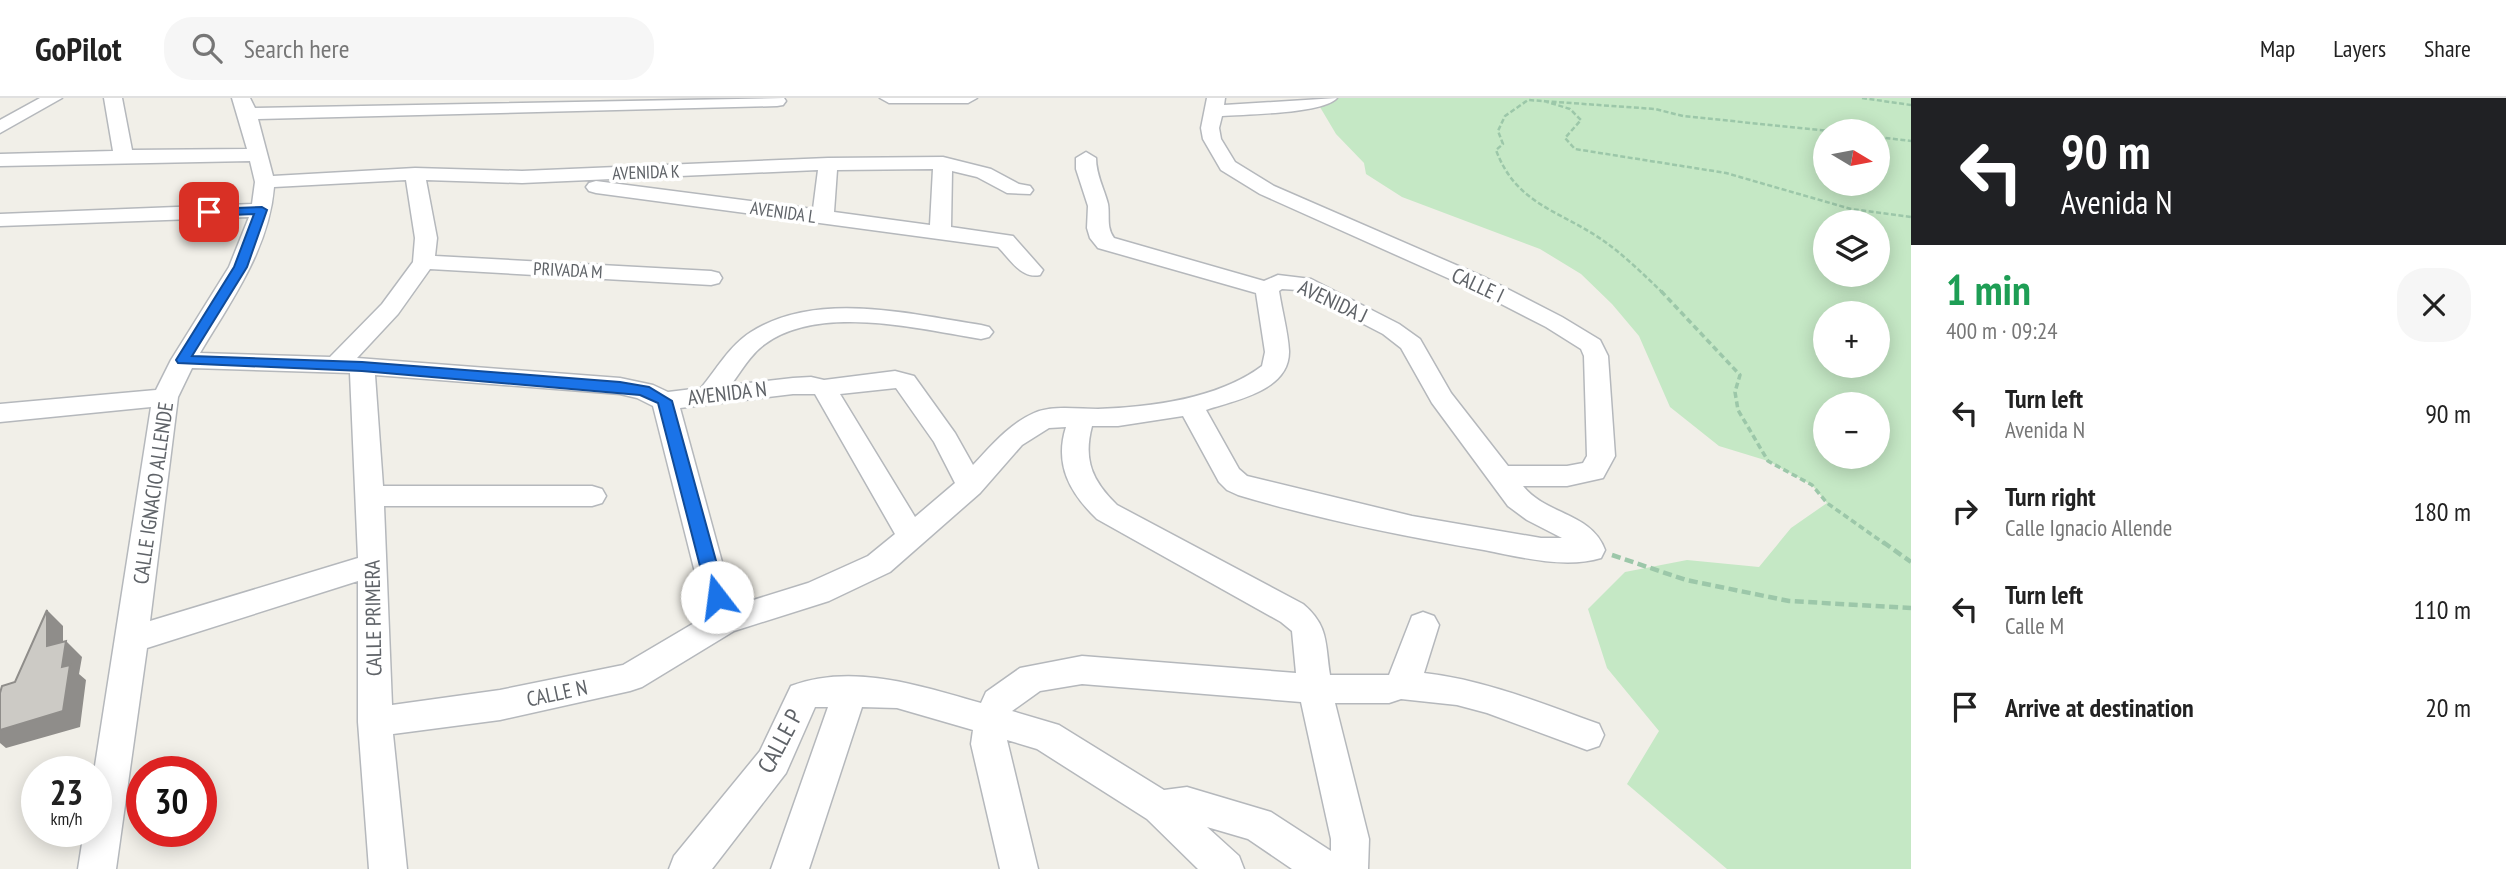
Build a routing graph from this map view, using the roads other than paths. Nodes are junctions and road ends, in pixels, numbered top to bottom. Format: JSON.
{"nodes":[{"id":1,"x":52,"y":98,"type":"edge"},
{"id":2,"x":113,"y":98,"type":"edge"},
{"id":3,"x":396,"y":98,"type":"edge"},
{"id":4,"x":625,"y":98,"type":"edge"},
{"id":5,"x":890,"y":98,"type":"edge"},
{"id":6,"x":968,"y":98,"type":"edge"},
{"id":7,"x":1328,"y":98,"type":"edge"},
{"id":8,"x":777,"y":101,"type":"dead end"},
{"id":9,"x":549,"y":102,"type":"edge"},
{"id":10,"x":601,"y":104,"type":"junction"},
{"id":11,"x":1214,"y":105,"type":"edge"},
{"id":12,"x":245,"y":106,"type":"edge"},
{"id":13,"x":345,"y":111,"type":"junction"},
{"id":14,"x":0,"y":127,"type":"edge"},
{"id":15,"x":258,"y":155,"type":"junction"},
{"id":16,"x":123,"y":156,"type":"junction"},
{"id":17,"x":1086,"y":158,"type":"dead end"},
{"id":18,"x":0,"y":160,"type":"edge"},
{"id":19,"x":943,"y":163,"type":"junction"},
{"id":20,"x":828,"y":164,"type":"junction"},
{"id":21,"x":415,"y":174,"type":"junction"},
{"id":22,"x":522,"y":177,"type":"junction"},
{"id":23,"x":1023,"y":190,"type":"dead end"},
{"id":24,"x":263,"y":196,"type":"junction"},
{"id":25,"x":823,"y":217,"type":"junction"},
{"id":26,"x":0,"y":220,"type":"edge"},
{"id":27,"x":940,"y":231,"type":"junction"},
{"id":28,"x":424,"y":262,"type":"junction"},
{"id":29,"x":1032,"y":270,"type":"dead end"},
{"id":30,"x":710,"y":278,"type":"dead end"},
{"id":31,"x":1267,"y":289,"type":"junction"},
{"id":32,"x":981,"y":332,"type":"dead end"},
{"id":33,"x":183,"y":360,"type":"junction"},
{"id":34,"x":349,"y":366,"type":"junction"},
{"id":35,"x":824,"y":388,"type":"junction"},
{"id":36,"x":709,"y":396,"type":"junction"},
{"id":37,"x":165,"y":397,"type":"junction"},
{"id":38,"x":665,"y":401,"type":"junction"},
{"id":39,"x":1191,"y":406,"type":"junction"},
{"id":40,"x":0,"y":413,"type":"edge"},
{"id":41,"x":1081,"y":420,"type":"junction"},
{"id":42,"x":1501,"y":476,"type":"junction"},
{"id":43,"x":970,"y":486,"type":"junction"},
{"id":44,"x":369,"y":496,"type":"junction"},
{"id":45,"x":592,"y":496,"type":"dead end"},
{"id":46,"x":912,"y":538,"type":"junction"},
{"id":47,"x":373,"y":565,"type":"junction"},
{"id":48,"x":723,"y":622,"type":"junction"},
{"id":49,"x":1423,"y":625,"type":"dead end"},
{"id":50,"x":132,"y":640,"type":"junction"},
{"id":51,"x":1401,"y":685,"type":"junction"},
{"id":52,"x":1315,"y":689,"type":"junction"},
{"id":53,"x":850,"y":693,"type":"junction"},
{"id":54,"x":990,"y":720,"type":"junction"},
{"id":55,"x":375,"y":722,"type":"junction"},
{"id":56,"x":1587,"y":735,"type":"dead end"},
{"id":57,"x":1160,"y":807,"type":"junction"},
{"id":58,"x":97,"y":869,"type":"edge"},
{"id":59,"x":388,"y":869,"type":"edge"},
{"id":60,"x":688,"y":869,"type":"edge"},
{"id":61,"x":790,"y":869,"type":"edge"},
{"id":62,"x":1018,"y":869,"type":"edge"},
{"id":63,"x":1225,"y":869,"type":"edge"},
{"id":64,"x":1324,"y":869,"type":"edge"},
{"id":65,"x":1349,"y":869,"type":"edge"}],
"edges":[{"from":1,"to":14,"type":"street"},
{"from":2,"to":16,"type":"street"},
{"from":3,"to":13,"type":"street"},
{"from":4,"to":10,"type":"street"},
{"from":5,"to":6,"type":"street"},
{"from":7,"to":11,"type":"street"},
{"from":8,"to":10,"type":"street"},
{"from":9,"to":10,"type":"street"},
{"from":9,"to":13,"type":"street"},
{"from":11,"to":42,"type":"street","name":"CALLE I"},
{"from":12,"to":13,"type":"street"},
{"from":12,"to":15,"type":"street"},
{"from":15,"to":16,"type":"street"},
{"from":15,"to":24,"type":"street"},
{"from":16,"to":18,"type":"street"},
{"from":17,"to":31,"type":"street"},
{"from":19,"to":20,"type":"street","name":"AVENIDA K"},
{"from":19,"to":23,"type":"street","name":"AVENIDA K"},
{"from":19,"to":27,"type":"street"},
{"from":20,"to":22,"type":"street","name":"AVENIDA K"},
{"from":20,"to":25,"type":"street"},
{"from":21,"to":22,"type":"street","name":"AVENIDA K"},
{"from":21,"to":24,"type":"street","name":"AVENIDA K"},
{"from":21,"to":28,"type":"street"},
{"from":22,"to":25,"type":"street","name":"AVENIDA L"},
{"from":24,"to":26,"type":"street","name":"AVENIDA K"},
{"from":24,"to":33,"type":"street","name":"CALLE IGNACIO ALLENDE"},
{"from":25,"to":27,"type":"street","name":"AVENIDA L"},
{"from":27,"to":29,"type":"street","name":"AVENIDA L"},
{"from":28,"to":30,"type":"street","name":"PRIVADA M"},
{"from":28,"to":34,"type":"street"},
{"from":31,"to":39,"type":"street","name":"AVENIDA J"},
{"from":31,"to":42,"type":"street","name":"AVENIDA J"},
{"from":32,"to":36,"type":"street"},
{"from":33,"to":34,"type":"street","name":"AVENIDA N"},
{"from":33,"to":37,"type":"street","name":"CALLE IGNACIO ALLENDE"},
{"from":34,"to":38,"type":"street","name":"AVENIDA N"},
{"from":34,"to":44,"type":"street","name":"CALLE PRIMERA"},
{"from":35,"to":36,"type":"street","name":"AVENIDA N"},
{"from":35,"to":43,"type":"street","name":"AVENIDA N"},
{"from":35,"to":46,"type":"street"},
{"from":36,"to":38,"type":"street","name":"AVENIDA N"},
{"from":37,"to":40,"type":"street"},
{"from":37,"to":50,"type":"street","name":"CALLE IGNACIO ALLENDE"},
{"from":38,"to":48,"type":"street"},
{"from":39,"to":41,"type":"street","name":"AVENIDA J"},
{"from":39,"to":42,"type":"street","name":"AVENIDA J"},
{"from":41,"to":43,"type":"street","name":"AVENIDA J"},
{"from":41,"to":52,"type":"street"},
{"from":43,"to":46,"type":"street","name":"CALLE N"},
{"from":44,"to":45,"type":"street"},
{"from":44,"to":47,"type":"street","name":"CALLE PRIMERA"},
{"from":46,"to":48,"type":"street","name":"CALLE N"},
{"from":47,"to":50,"type":"street"},
{"from":47,"to":55,"type":"street","name":"CALLE PRIMERA"},
{"from":48,"to":55,"type":"street","name":"CALLE N"},
{"from":49,"to":51,"type":"street"},
{"from":50,"to":58,"type":"street","name":"CALLE IGNACIO ALLENDE"},
{"from":51,"to":52,"type":"street"},
{"from":51,"to":56,"type":"street"},
{"from":52,"to":54,"type":"street"},
{"from":52,"to":65,"type":"street"},
{"from":53,"to":54,"type":"street","name":"CALLE P"},
{"from":53,"to":60,"type":"street","name":"CALLE P"},
{"from":53,"to":61,"type":"street"},
{"from":54,"to":57,"type":"street","name":"CALLE P"},
{"from":54,"to":62,"type":"street"},
{"from":55,"to":59,"type":"street","name":"CALLE PRIMERA"},
{"from":57,"to":63,"type":"street","name":"CALLE P"},
{"from":57,"to":64,"type":"street"}]}
